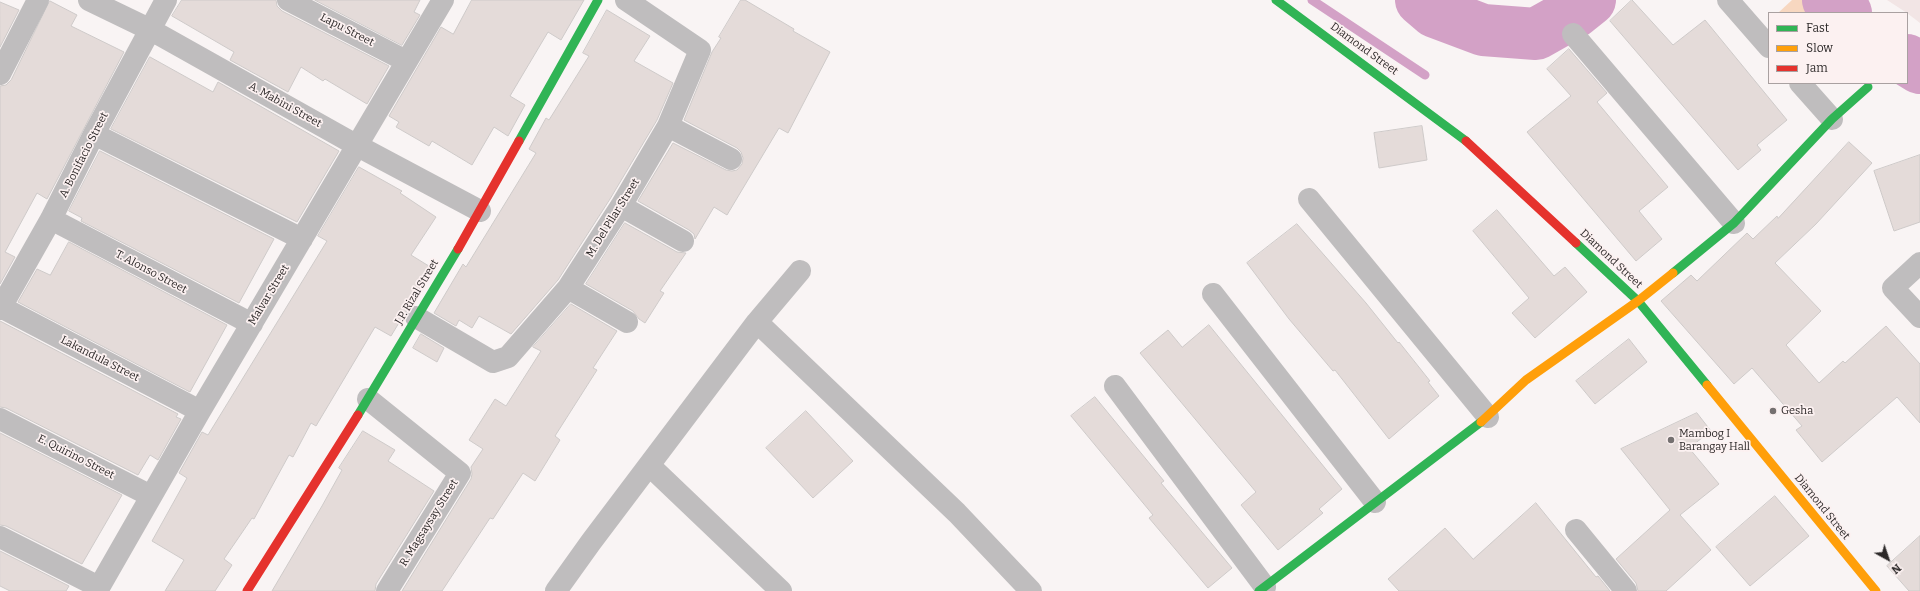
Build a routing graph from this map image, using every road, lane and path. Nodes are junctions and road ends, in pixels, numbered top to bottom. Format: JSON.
{"nodes":[{"id":1,"x":38,"y":0,"type":"edge"},
{"id":2,"x":89,"y":0,"type":"edge"},
{"id":3,"x":166,"y":0,"type":"edge"},
{"id":4,"x":288,"y":0,"type":"edge"},
{"id":5,"x":443,"y":0,"type":"edge"},
{"id":6,"x":598,"y":0,"type":"edge"},
{"id":7,"x":626,"y":0,"type":"edge"},
{"id":8,"x":1276,"y":0,"type":"edge"},
{"id":9,"x":1728,"y":0,"type":"edge"},
{"id":10,"x":151,"y":30,"type":"junction"},
{"id":11,"x":1573,"y":34,"type":"dead end"},
{"id":12,"x":1768,"y":46,"type":"edge"},
{"id":13,"x":406,"y":61,"type":"junction"},
{"id":14,"x":0,"y":74,"type":"edge"},
{"id":15,"x":1801,"y":84,"type":"edge"},
{"id":16,"x":1868,"y":87,"type":"dead end"},
{"id":17,"x":1832,"y":119,"type":"junction"},
{"id":18,"x":668,"y":126,"type":"junction"},
{"id":19,"x":94,"y":134,"type":"junction"},
{"id":20,"x":356,"y":145,"type":"junction"},
{"id":21,"x":731,"y":159,"type":"dead end"},
{"id":22,"x":1309,"y":199,"type":"dead end"},
{"id":23,"x":621,"y":206,"type":"junction"},
{"id":24,"x":480,"y":211,"type":"junction"},
{"id":25,"x":51,"y":219,"type":"junction"},
{"id":26,"x":1734,"y":223,"type":"junction"},
{"id":27,"x":302,"y":239,"type":"junction"},
{"id":28,"x":683,"y":242,"type":"dead end"},
{"id":29,"x":1920,"y":263,"type":"edge"},
{"id":30,"x":800,"y":271,"type":"dead end"},
{"id":31,"x":568,"y":288,"type":"junction"},
{"id":32,"x":1213,"y":294,"type":"dead end"},
{"id":33,"x":1638,"y":301,"type":"junction"},
{"id":34,"x":0,"y":308,"type":"edge"},
{"id":35,"x":416,"y":317,"type":"junction"},
{"id":36,"x":1920,"y":317,"type":"edge"},
{"id":37,"x":627,"y":322,"type":"dead end"},
{"id":38,"x":757,"y":322,"type":"junction"},
{"id":39,"x":252,"y":324,"type":"junction"},
{"id":40,"x":1115,"y":386,"type":"dead end"},
{"id":41,"x":368,"y":399,"type":"junction"},
{"id":42,"x":200,"y":411,"type":"junction"},
{"id":43,"x":1488,"y":417,"type":"junction"},
{"id":44,"x":0,"y":419,"type":"edge"},
{"id":45,"x":650,"y":466,"type":"junction"},
{"id":46,"x":151,"y":496,"type":"junction"},
{"id":47,"x":1375,"y":502,"type":"junction"},
{"id":48,"x":1576,"y":530,"type":"dead end"},
{"id":49,"x":0,"y":537,"type":"edge"},
{"id":50,"x":98,"y":589,"type":"edge"},
{"id":51,"x":1262,"y":589,"type":"edge"},
{"id":52,"x":1870,"y":589,"type":"edge"},
{"id":53,"x":247,"y":591,"type":"edge"},
{"id":54,"x":387,"y":591,"type":"edge"},
{"id":55,"x":556,"y":591,"type":"edge"},
{"id":56,"x":781,"y":591,"type":"edge"},
{"id":57,"x":1031,"y":591,"type":"edge"},
{"id":58,"x":1626,"y":591,"type":"edge"}],
"edges":[{"from":1,"to":14,"type":"street"},
{"from":2,"to":10,"type":"street","name":"A. Mabini Street"},
{"from":3,"to":10,"type":"street","name":"A. Bonifacio Street"},
{"from":4,"to":13,"type":"street","name":"Lapu Street"},
{"from":5,"to":13,"type":"street","name":"Malvar Street"},
{"from":6,"to":24,"type":"street","name":"J.P. Rizal Street"},
{"from":7,"to":18,"type":"street","name":"M. Del Pilar Street"},
{"from":8,"to":33,"type":"street","name":"Diamond Street"},
{"from":9,"to":12,"type":"street"},
{"from":10,"to":19,"type":"street","name":"A. Bonifacio Street"},
{"from":10,"to":20,"type":"street","name":"A. Mabini Street"},
{"from":11,"to":26,"type":"street"},
{"from":13,"to":20,"type":"street","name":"Malvar Street"},
{"from":15,"to":17,"type":"street"},
{"from":16,"to":17,"type":"street"},
{"from":17,"to":26,"type":"street"},
{"from":18,"to":21,"type":"street"},
{"from":18,"to":23,"type":"street","name":"M. Del Pilar Street"},
{"from":19,"to":25,"type":"street","name":"A. Bonifacio Street"},
{"from":19,"to":27,"type":"street"},
{"from":20,"to":24,"type":"street","name":"A. Mabini Street"},
{"from":20,"to":27,"type":"street","name":"Malvar Street"},
{"from":22,"to":43,"type":"street"},
{"from":23,"to":28,"type":"street"},
{"from":23,"to":31,"type":"street","name":"M. Del Pilar Street"},
{"from":24,"to":35,"type":"street","name":"J.P. Rizal Street"},
{"from":25,"to":34,"type":"street","name":"A. Bonifacio Street"},
{"from":25,"to":39,"type":"street","name":"T. Alonso Street"},
{"from":26,"to":33,"type":"street"},
{"from":27,"to":39,"type":"street","name":"Malvar Street"},
{"from":29,"to":36,"type":"street"},
{"from":30,"to":38,"type":"street"},
{"from":31,"to":35,"type":"street","name":"M. Del Pilar Street"},
{"from":31,"to":37,"type":"street"},
{"from":32,"to":47,"type":"street"},
{"from":33,"to":43,"type":"street"},
{"from":33,"to":52,"type":"street","name":"Diamond Street"},
{"from":34,"to":42,"type":"street","name":"Lakandula Street"},
{"from":35,"to":41,"type":"street","name":"J.P. Rizal Street"},
{"from":38,"to":45,"type":"street"},
{"from":38,"to":57,"type":"street"},
{"from":39,"to":42,"type":"street","name":"Malvar Street"},
{"from":40,"to":51,"type":"street"},
{"from":41,"to":53,"type":"street","name":"J.P. Rizal Street"},
{"from":41,"to":54,"type":"street","name":"R. Magsaysay Street"},
{"from":42,"to":46,"type":"street","name":"Malvar Street"},
{"from":43,"to":47,"type":"street"},
{"from":44,"to":46,"type":"street","name":"E. Quirino Street"},
{"from":45,"to":55,"type":"street"},
{"from":45,"to":56,"type":"street"},
{"from":46,"to":50,"type":"street","name":"Malvar Street"},
{"from":47,"to":51,"type":"street"},
{"from":48,"to":58,"type":"street"},
{"from":49,"to":50,"type":"street"}]}
